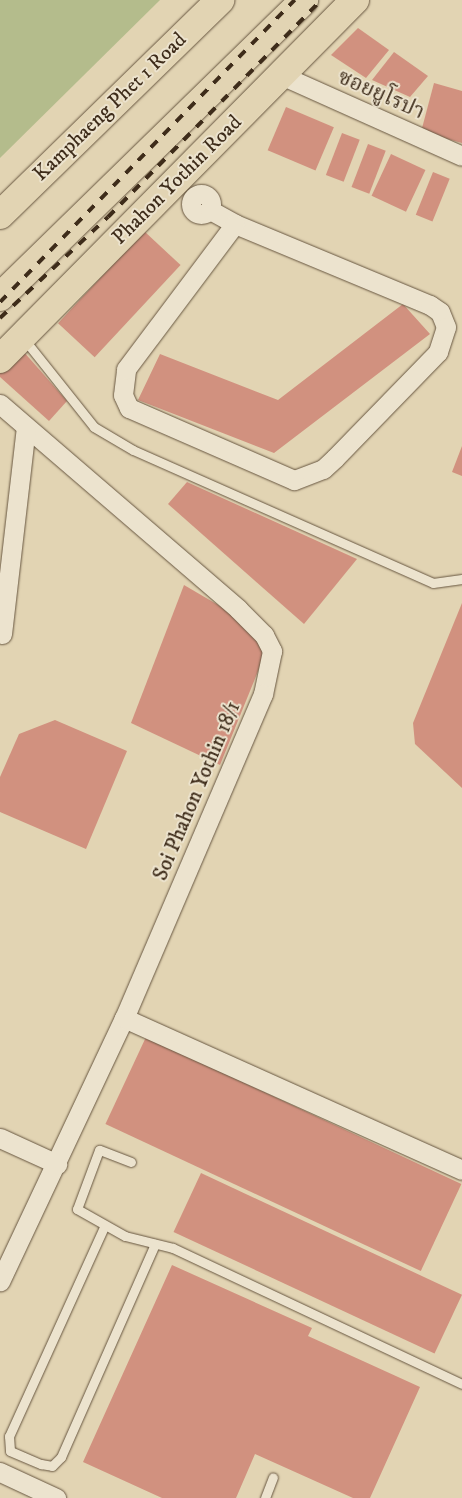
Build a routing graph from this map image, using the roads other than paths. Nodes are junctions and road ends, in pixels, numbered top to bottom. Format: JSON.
{"nodes":[{"id":1,"x":220,"y":0,"type":"edge"},
{"id":2,"x":304,"y":0,"type":"edge"},
{"id":3,"x":355,"y":0,"type":"edge"},
{"id":4,"x":281,"y":75,"type":"junction"},
{"id":5,"x":462,"y":156,"type":"edge"},
{"id":6,"x":185,"y":190,"type":"junction"},
{"id":7,"x":0,"y":215,"type":"edge"},
{"id":8,"x":236,"y":224,"type":"junction"},
{"id":9,"x":0,"y":297,"type":"edge"},
{"id":10,"x":22,"y":337,"type":"junction"},
{"id":11,"x":0,"y":359,"type":"edge"},
{"id":12,"x":0,"y":404,"type":"edge"},
{"id":13,"x":26,"y":427,"type":"junction"},
{"id":14,"x":462,"y":579,"type":"edge"},
{"id":15,"x":2,"y":634,"type":"dead end"},
{"id":16,"x":124,"y":1018,"type":"junction"},
{"id":17,"x":0,"y":1138,"type":"edge"},
{"id":18,"x":131,"y":1162,"type":"dead end"},
{"id":19,"x":56,"y":1164,"type":"junction"},
{"id":20,"x":462,"y":1170,"type":"edge"},
{"id":21,"x":104,"y":1227,"type":"junction"},
{"id":22,"x":155,"y":1244,"type":"junction"},
{"id":23,"x":0,"y":1281,"type":"edge"},
{"id":24,"x":462,"y":1384,"type":"edge"},
{"id":25,"x":0,"y":1472,"type":"edge"},
{"id":26,"x":273,"y":1477,"type":"dead end"},
{"id":27,"x":56,"y":1498,"type":"edge"},
{"id":28,"x":265,"y":1498,"type":"edge"}],
"edges":[{"from":1,"to":7,"type":"main road","name":"Kamphaeng Phet 1 Road"},
{"from":2,"to":9,"type":"main road","name":"Phahon Yothin Road"},
{"from":3,"to":4,"type":"main road","name":"Phahon Yothin Road"},
{"from":4,"to":5,"type":"street","name":"ซอยยูโรปา"},
{"from":4,"to":6,"type":"main road","name":"Phahon Yothin Road"},
{"from":6,"to":8,"type":"street"},
{"from":6,"to":10,"type":"main road","name":"Phahon Yothin Road"},
{"from":8,"to":8,"type":"street"},
{"from":10,"to":11,"type":"main road","name":"Phahon Yothin Road"},
{"from":10,"to":14,"type":"lane"},
{"from":12,"to":13,"type":"street","name":"Soi Phahon Yothin 18/1"},
{"from":13,"to":15,"type":"street"},
{"from":13,"to":16,"type":"street","name":"Soi Phahon Yothin 18/1"},
{"from":16,"to":19,"type":"street","name":"Soi Phahon Yothin 18/1"},
{"from":16,"to":20,"type":"street"},
{"from":17,"to":19,"type":"street"},
{"from":18,"to":21,"type":"lane"},
{"from":19,"to":23,"type":"street","name":"Soi Phahon Yothin 18/1"},
{"from":21,"to":22,"type":"lane"},
{"from":21,"to":22,"type":"lane"},
{"from":22,"to":24,"type":"lane"},
{"from":25,"to":27,"type":"street"},
{"from":26,"to":28,"type":"lane"}]}
